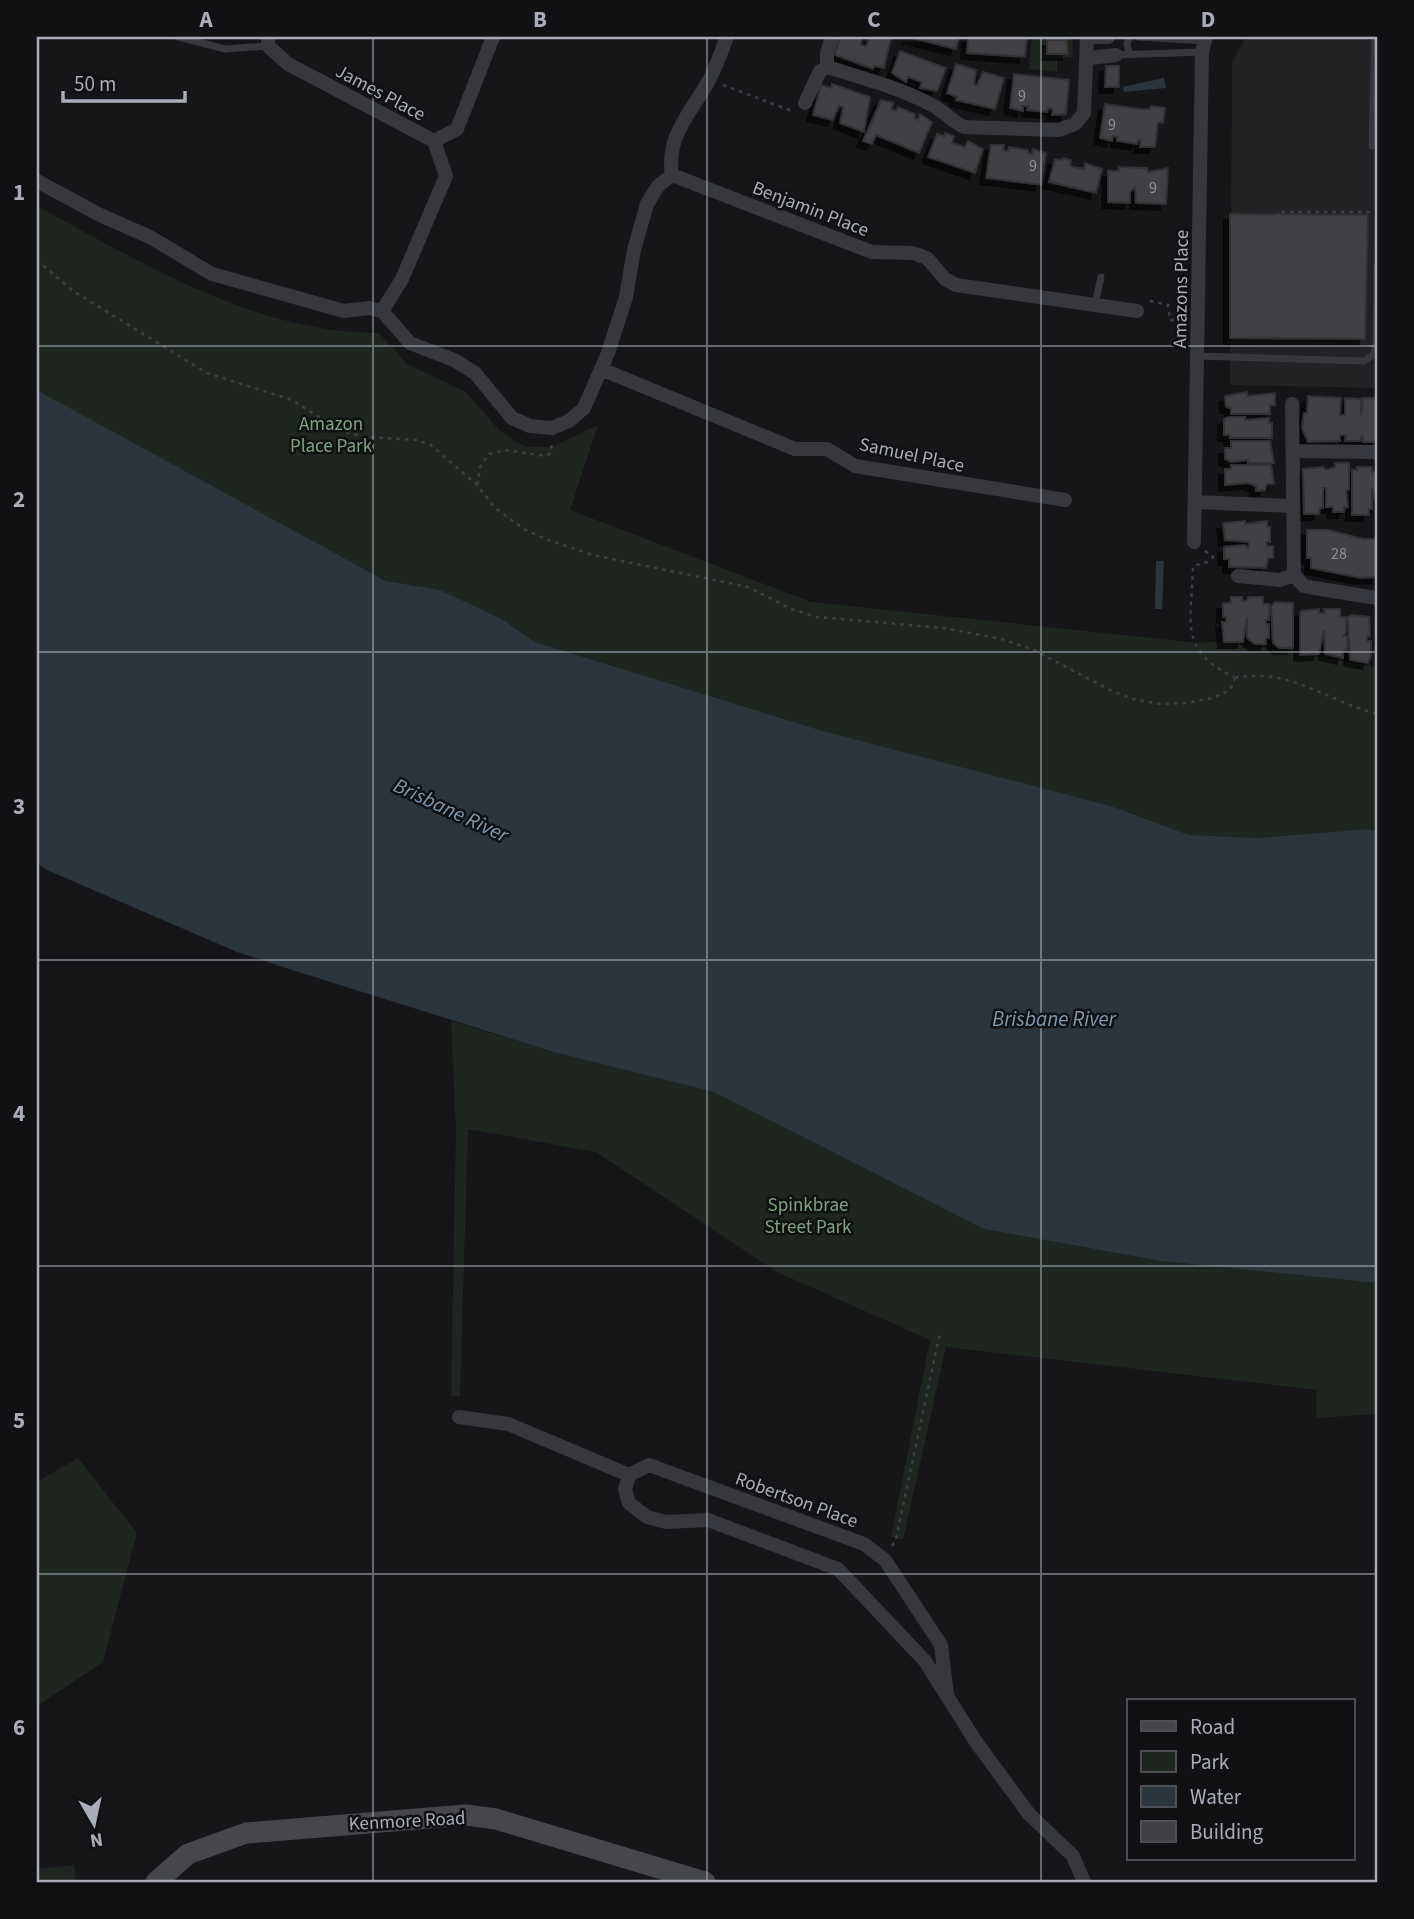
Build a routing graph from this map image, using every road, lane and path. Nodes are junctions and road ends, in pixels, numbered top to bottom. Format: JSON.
{"nodes":[{"id":1,"x":178,"y":37,"type":"edge"},
{"id":2,"x":493,"y":37,"type":"edge"},
{"id":3,"x":727,"y":37,"type":"edge"},
{"id":4,"x":832,"y":37,"type":"edge"},
{"id":5,"x":1087,"y":37,"type":"edge"},
{"id":6,"x":1108,"y":37,"type":"edge"},
{"id":7,"x":1130,"y":37,"type":"edge"},
{"id":8,"x":1138,"y":37,"type":"edge"},
{"id":9,"x":1375,"y":37,"type":"edge"},
{"id":10,"x":268,"y":42,"type":"edge"},
{"id":11,"x":1204,"y":43,"type":"edge"},
{"id":12,"x":1123,"y":55,"type":"junction"},
{"id":13,"x":1089,"y":58,"type":"junction"},
{"id":14,"x":827,"y":67,"type":"junction"},
{"id":15,"x":710,"y":80,"type":"junction"},
{"id":16,"x":805,"y":103,"type":"joint"},
{"id":17,"x":434,"y":141,"type":"junction"},
{"id":18,"x":1371,"y":146,"type":"dead end"},
{"id":19,"x":672,"y":175,"type":"junction"},
{"id":20,"x":37,"y":181,"type":"edge"},
{"id":21,"x":1377,"y":212,"type":"edge"},
{"id":22,"x":1279,"y":234,"type":"dead end"},
{"id":23,"x":37,"y":260,"type":"edge"},
{"id":24,"x":1377,"y":265,"type":"edge"},
{"id":25,"x":1101,"y":277,"type":"dead end"},
{"id":26,"x":1096,"y":304,"type":"junction"},
{"id":27,"x":1142,"y":306,"type":"joint"},
{"id":28,"x":382,"y":311,"type":"junction"},
{"id":29,"x":1178,"y":320,"type":"dead end"},
{"id":30,"x":1198,"y":356,"type":"junction"},
{"id":31,"x":601,"y":369,"type":"junction"},
{"id":32,"x":1292,"y":404,"type":"dead end"},
{"id":33,"x":552,"y":428,"type":"junction"},
{"id":34,"x":1293,"y":451,"type":"junction"},
{"id":35,"x":1377,"y":453,"type":"edge"},
{"id":36,"x":477,"y":485,"type":"junction"},
{"id":37,"x":1065,"y":500,"type":"dead end"},
{"id":38,"x":1195,"y":502,"type":"junction"},
{"id":39,"x":1292,"y":506,"type":"junction"},
{"id":40,"x":1194,"y":542,"type":"joint"},
{"id":41,"x":1294,"y":575,"type":"junction"},
{"id":42,"x":1238,"y":576,"type":"dead end"},
{"id":43,"x":1377,"y":598,"type":"edge"},
{"id":44,"x":1235,"y":678,"type":"junction"},
{"id":45,"x":1377,"y":714,"type":"edge"},
{"id":46,"x":940,"y":1332,"type":"dead end"},
{"id":47,"x":459,"y":1417,"type":"dead end"},
{"id":48,"x":629,"y":1475,"type":"junction"},
{"id":49,"x":885,"y":1560,"type":"junction"},
{"id":50,"x":947,"y":1696,"type":"junction"},
{"id":51,"x":156,"y":1882,"type":"edge"},
{"id":52,"x":705,"y":1882,"type":"edge"},
{"id":53,"x":1084,"y":1882,"type":"edge"}],
"edges":[{"from":1,"to":10,"type":"lane"},
{"from":2,"to":17,"type":"street"},
{"from":3,"to":15,"type":"street"},
{"from":4,"to":14,"type":"street"},
{"from":5,"to":6,"type":"street"},
{"from":5,"to":13,"type":"street"},
{"from":7,"to":12,"type":"lane"},
{"from":8,"to":11,"type":"lane"},
{"from":9,"to":18,"type":"lane"},
{"from":10,"to":17,"type":"street","name":"James Place"},
{"from":11,"to":12,"type":"lane"},
{"from":11,"to":30,"type":"street","name":"Amazons Place"},
{"from":12,"to":13,"type":"street"},
{"from":13,"to":14,"type":"street"},
{"from":14,"to":16,"type":"street"},
{"from":15,"to":16,"type":"path"},
{"from":15,"to":19,"type":"street"},
{"from":17,"to":28,"type":"street","name":"James Place"},
{"from":19,"to":26,"type":"street","name":"Benjamin Place"},
{"from":19,"to":31,"type":"street"},
{"from":20,"to":28,"type":"street"},
{"from":21,"to":22,"type":"path"},
{"from":23,"to":36,"type":"path"},
{"from":24,"to":30,"type":"lane"},
{"from":25,"to":26,"type":"lane"},
{"from":26,"to":27,"type":"street","name":"Benjamin Place"},
{"from":27,"to":29,"type":"path"},
{"from":28,"to":33,"type":"street"},
{"from":30,"to":38,"type":"street","name":"Amazons Place"},
{"from":31,"to":33,"type":"street"},
{"from":31,"to":37,"type":"street","name":"Samuel Place"},
{"from":32,"to":34,"type":"street"},
{"from":33,"to":36,"type":"path"},
{"from":34,"to":35,"type":"street"},
{"from":34,"to":39,"type":"street"},
{"from":36,"to":44,"type":"path"},
{"from":38,"to":39,"type":"street"},
{"from":38,"to":40,"type":"street","name":"Amazons Place"},
{"from":39,"to":41,"type":"street"},
{"from":40,"to":44,"type":"path"},
{"from":41,"to":42,"type":"street"},
{"from":41,"to":43,"type":"street"},
{"from":44,"to":45,"type":"path"},
{"from":46,"to":49,"type":"path"},
{"from":47,"to":48,"type":"street"},
{"from":48,"to":49,"type":"street","name":"Robertson Place"},
{"from":48,"to":50,"type":"street","name":"Robertson Place"},
{"from":49,"to":50,"type":"street","name":"Robertson Place"},
{"from":50,"to":53,"type":"street","name":"Robertson Place"},
{"from":51,"to":52,"type":"street","name":"Kenmore Road"}]}
